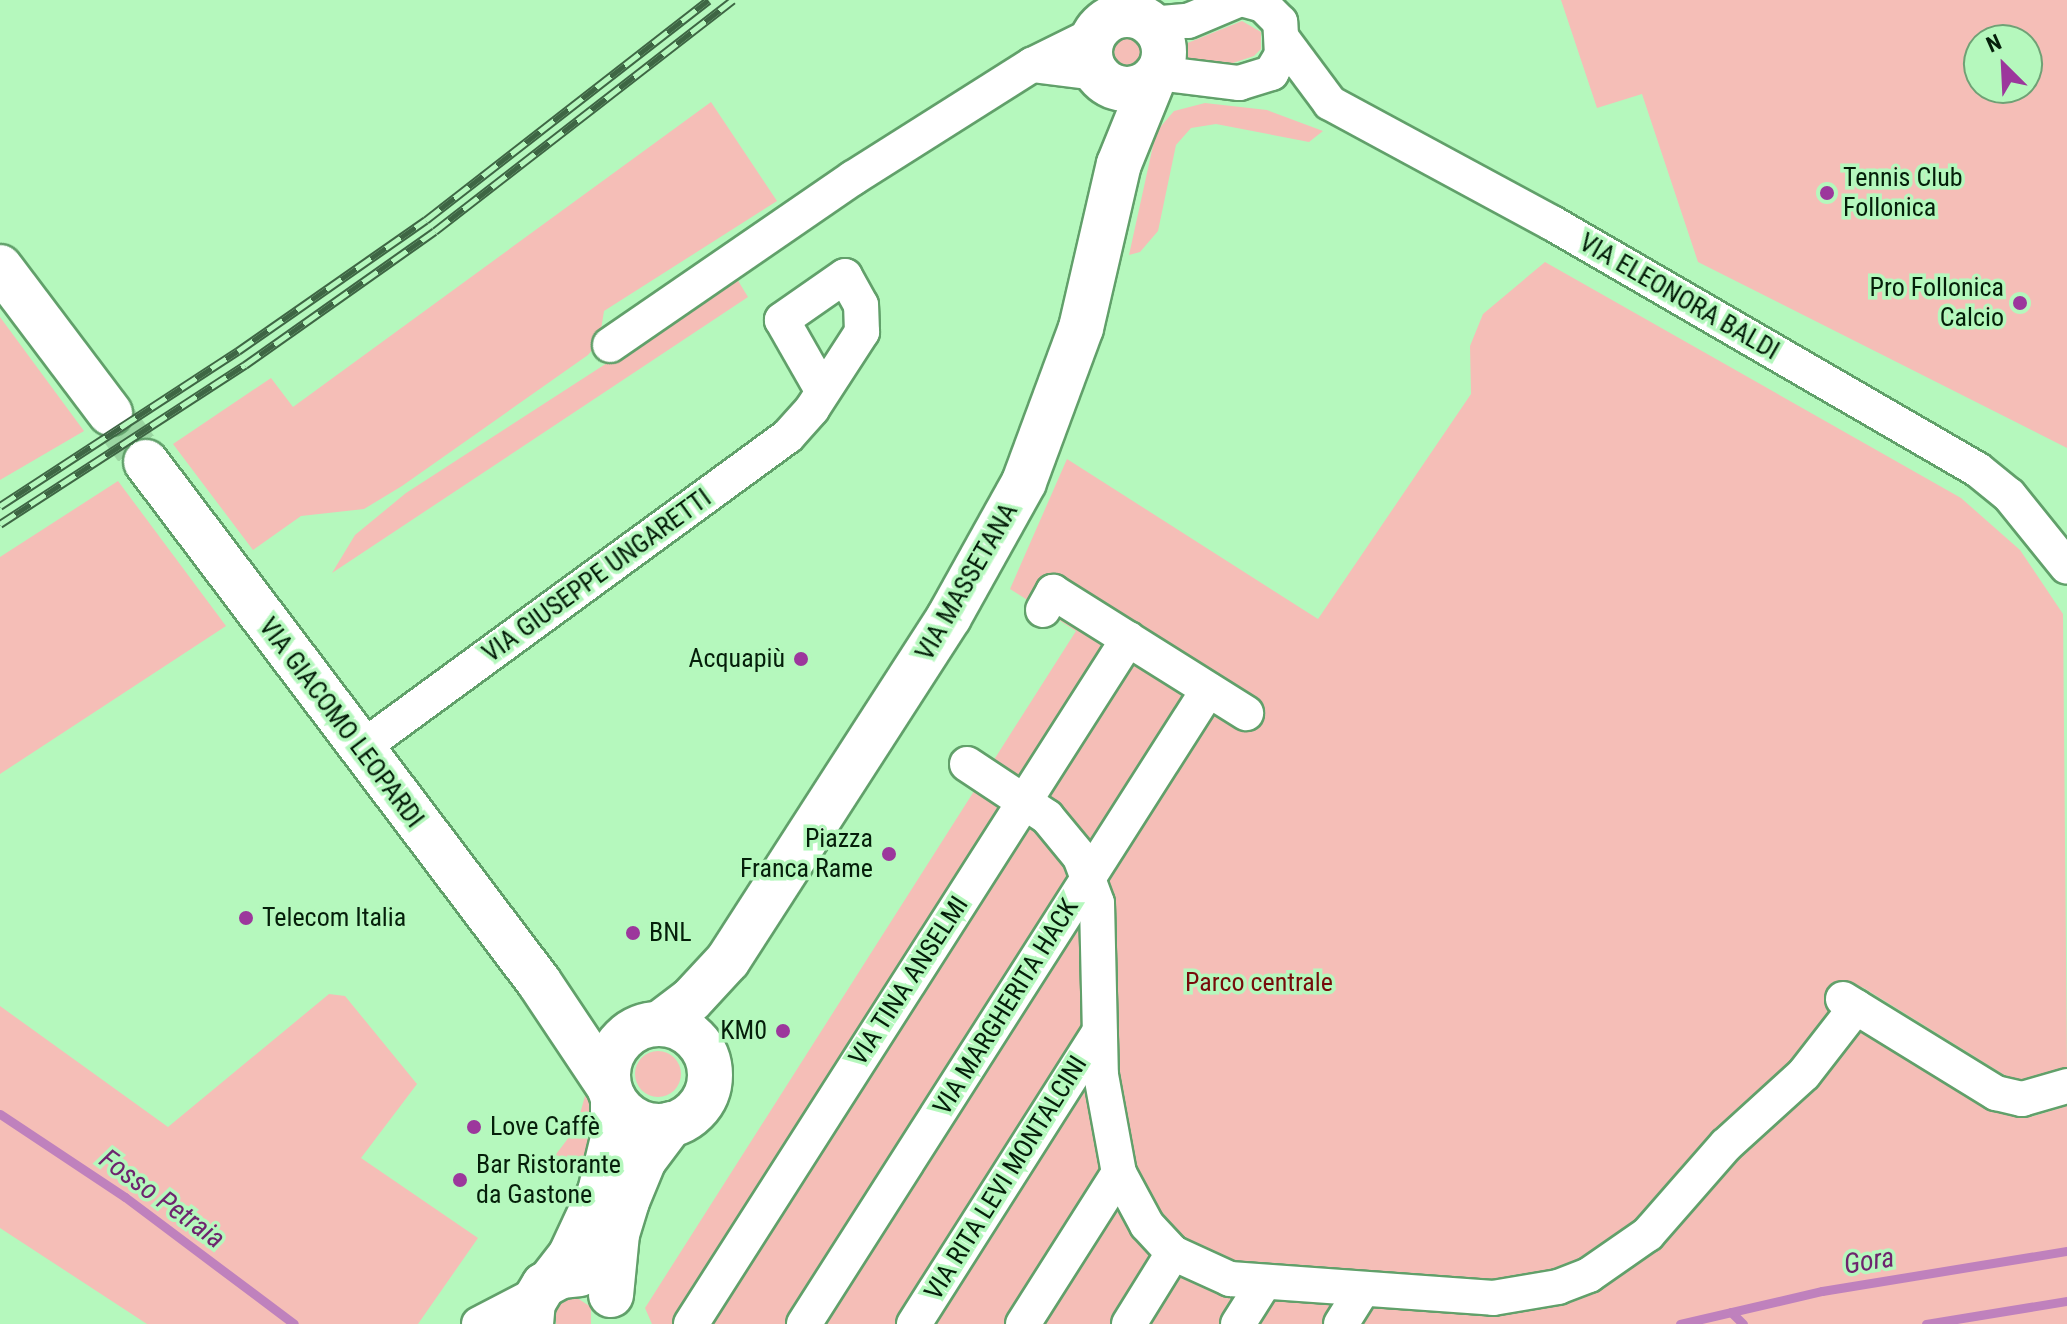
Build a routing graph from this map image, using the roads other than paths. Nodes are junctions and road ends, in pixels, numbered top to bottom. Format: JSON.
{"nodes":[{"id":1,"x":1238,"y":0,"type":"edge"},
{"id":2,"x":1246,"y":0,"type":"edge"},
{"id":3,"x":1286,"y":21,"type":"edge"},
{"id":4,"x":1120,"y":31,"type":"edge"},
{"id":5,"x":1155,"y":76,"type":"junction"},
{"id":6,"x":1251,"y":82,"type":"junction"},
{"id":7,"x":1330,"y":103,"type":"junction"},
{"id":8,"x":1119,"y":164,"type":"junction"},
{"id":9,"x":0,"y":267,"type":"edge"},
{"id":10,"x":610,"y":345,"type":"dead end"},
{"id":11,"x":822,"y":390,"type":"dead end"},
{"id":12,"x":110,"y":413,"type":"tunnel mouth"},
{"id":13,"x":146,"y":462,"type":"tunnel mouth"},
{"id":14,"x":2067,"y":567,"type":"edge"},
{"id":15,"x":1043,"y":610,"type":"dead end"},
{"id":16,"x":1128,"y":639,"type":"junction"},
{"id":17,"x":1208,"y":690,"type":"junction"},
{"id":18,"x":1246,"y":713,"type":"dead end"},
{"id":19,"x":360,"y":749,"type":"junction"},
{"id":20,"x":967,"y":764,"type":"dead end"},
{"id":21,"x":1024,"y":801,"type":"junction"},
{"id":22,"x":1088,"y":877,"type":"junction"},
{"id":23,"x":728,"y":960,"type":"junction"},
{"id":24,"x":539,"y":982,"type":"junction"},
{"id":25,"x":653,"y":1025,"type":"junction"},
{"id":26,"x":1099,"y":1032,"type":"junction"},
{"id":27,"x":706,"y":1054,"type":"junction"},
{"id":28,"x":2067,"y":1086,"type":"edge"},
{"id":29,"x":611,"y":1093,"type":"junction"},
{"id":30,"x":671,"y":1124,"type":"junction"},
{"id":31,"x":1119,"y":1173,"type":"junction"},
{"id":32,"x":1173,"y":1253,"type":"junction"},
{"id":33,"x":1262,"y":1286,"type":"junction"},
{"id":34,"x":1362,"y":1291,"type":"junction"},
{"id":35,"x":540,"y":1299,"type":"edge"},
{"id":36,"x":1445,"y":1311,"type":"edge"},
{"id":37,"x":616,"y":1316,"type":"edge"},
{"id":38,"x":479,"y":1324,"type":"edge"},
{"id":39,"x":691,"y":1324,"type":"edge"},
{"id":40,"x":804,"y":1324,"type":"edge"},
{"id":41,"x":914,"y":1324,"type":"edge"},
{"id":42,"x":1023,"y":1324,"type":"edge"},
{"id":43,"x":1129,"y":1324,"type":"edge"},
{"id":44,"x":1238,"y":1324,"type":"edge"},
{"id":45,"x":1341,"y":1324,"type":"edge"}],
"edges":[{"from":1,"to":4,"type":"street"},
{"from":2,"to":3,"type":"street","name":"VIA ELEONORA BALDI"},
{"from":3,"to":6,"type":"street"},
{"from":3,"to":7,"type":"street","name":"VIA ELEONORA BALDI"},
{"from":4,"to":5,"type":"main road"},
{"from":4,"to":8,"type":"main road","name":"VIA MASSETANA"},
{"from":4,"to":10,"type":"street"},
{"from":5,"to":6,"type":"street"},
{"from":5,"to":8,"type":"main road","name":"VIA MASSETANA"},
{"from":6,"to":7,"type":"street"},
{"from":7,"to":14,"type":"street","name":"VIA ELEONORA BALDI"},
{"from":8,"to":23,"type":"main road","name":"VIA MASSETANA"},
{"from":9,"to":12,"type":"main road"},
{"from":11,"to":19,"type":"street","name":"VIA GIUSEPPE UNGARETTI"},
{"from":13,"to":19,"type":"main road","name":"VIA GIACOMO LEOPARDI"},
{"from":15,"to":16,"type":"street"},
{"from":16,"to":17,"type":"street"},
{"from":16,"to":21,"type":"street","name":"VIA TINA ANSELMI"},
{"from":17,"to":18,"type":"street"},
{"from":17,"to":22,"type":"street","name":"VIA MARGHERITA HACK"},
{"from":19,"to":24,"type":"main road","name":"VIA GIACOMO LEOPARDI"},
{"from":20,"to":21,"type":"street"},
{"from":21,"to":22,"type":"street"},
{"from":21,"to":39,"type":"street","name":"VIA TINA ANSELMI"},
{"from":22,"to":26,"type":"street"},
{"from":22,"to":40,"type":"street","name":"VIA MARGHERITA HACK"},
{"from":23,"to":25,"type":"main road","name":"VIA MASSETANA"},
{"from":23,"to":27,"type":"main road","name":"VIA MASSETANA"},
{"from":24,"to":25,"type":"main road","name":"VIA GIACOMO LEOPARDI"},
{"from":24,"to":29,"type":"main road","name":"VIA GIACOMO LEOPARDI"},
{"from":25,"to":27,"type":"main road"},
{"from":25,"to":29,"type":"main road"},
{"from":26,"to":31,"type":"street"},
{"from":26,"to":41,"type":"street","name":"VIA RITA LEVI MONTALCINI"},
{"from":27,"to":30,"type":"main road"},
{"from":28,"to":36,"type":"street"},
{"from":29,"to":30,"type":"main road"},
{"from":29,"to":35,"type":"main road"},
{"from":30,"to":37,"type":"main road"},
{"from":31,"to":32,"type":"street"},
{"from":31,"to":42,"type":"street"},
{"from":32,"to":33,"type":"street"},
{"from":32,"to":43,"type":"street"},
{"from":33,"to":34,"type":"street"},
{"from":33,"to":44,"type":"street"},
{"from":34,"to":36,"type":"street"},
{"from":34,"to":45,"type":"street"},
{"from":35,"to":37,"type":"main road"},
{"from":35,"to":38,"type":"street"}]}
